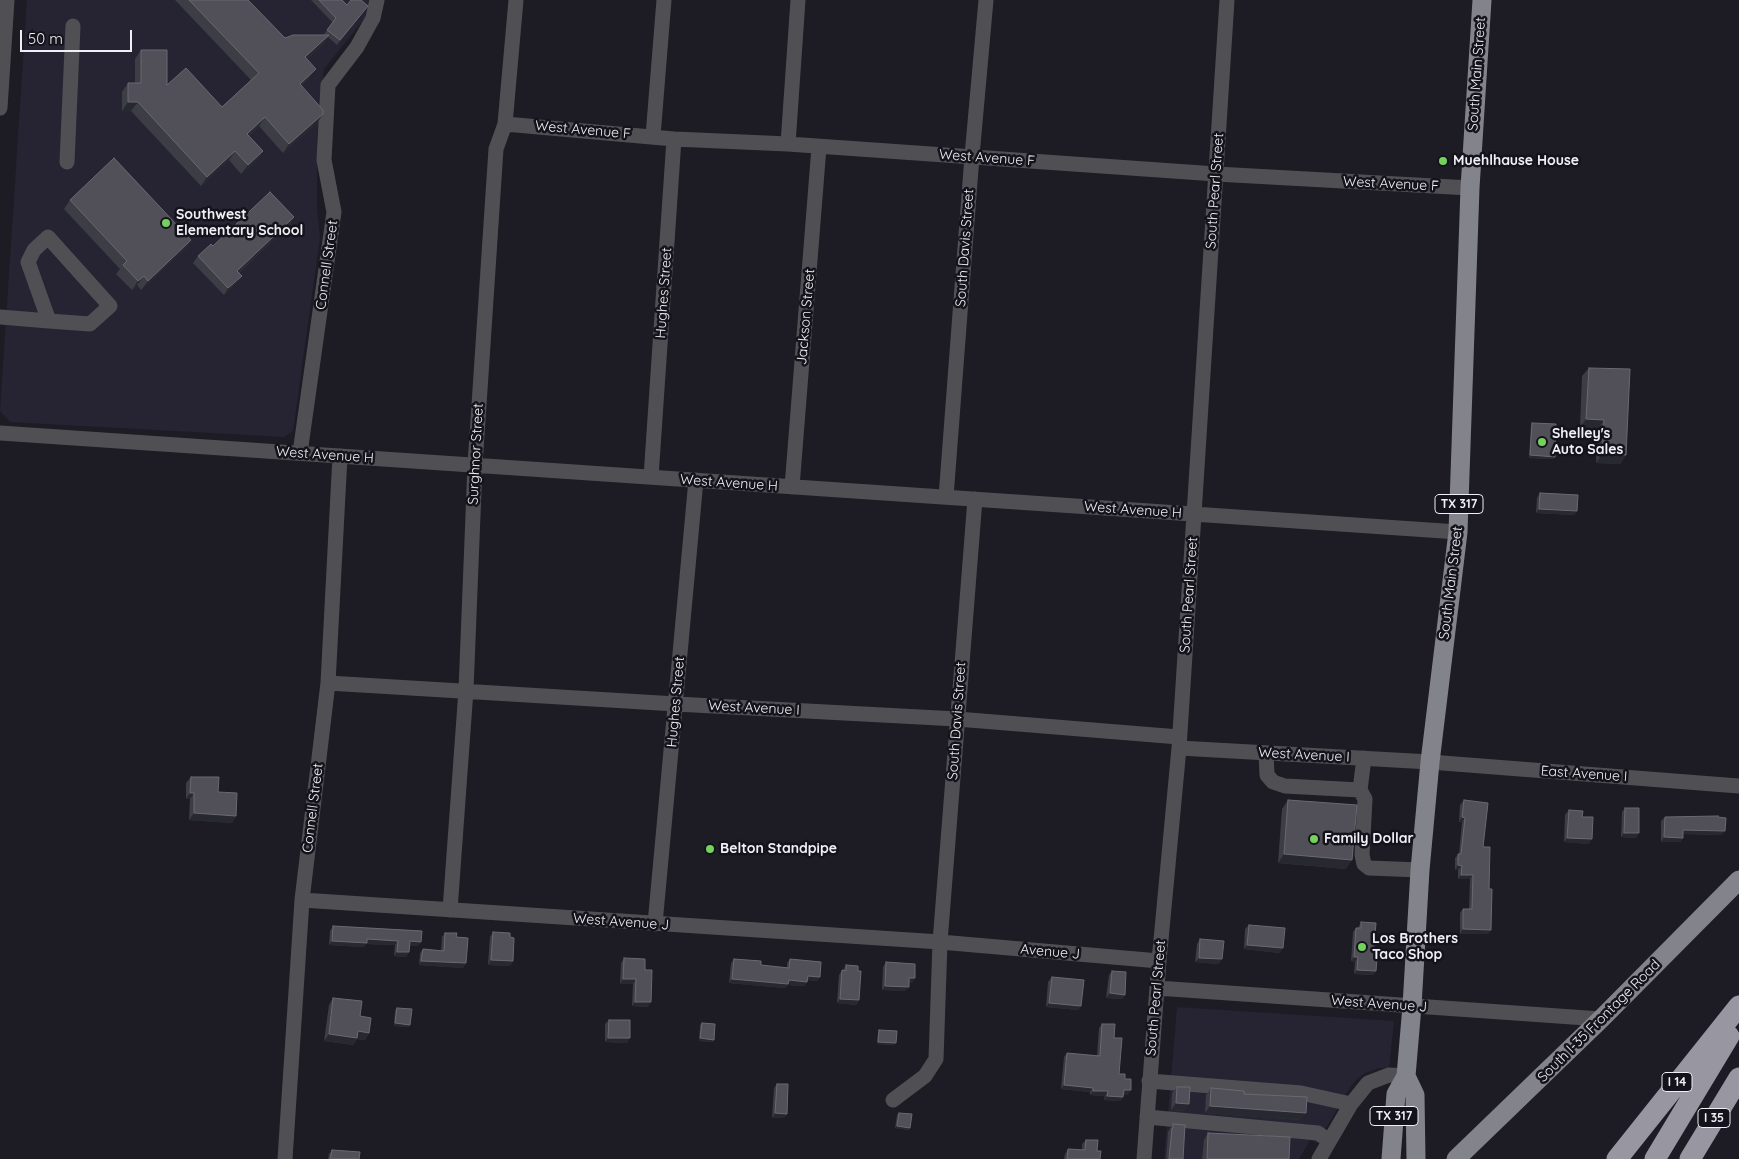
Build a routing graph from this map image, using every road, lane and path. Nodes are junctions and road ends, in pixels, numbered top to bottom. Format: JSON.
{"nodes":[{"id":1,"x":7,"y":0,"type":"edge"},
{"id":2,"x":378,"y":0,"type":"edge"},
{"id":3,"x":516,"y":0,"type":"edge"},
{"id":4,"x":664,"y":0,"type":"edge"},
{"id":5,"x":798,"y":0,"type":"edge"},
{"id":6,"x":986,"y":0,"type":"edge"},
{"id":7,"x":1227,"y":0,"type":"edge"},
{"id":8,"x":1482,"y":0,"type":"edge"},
{"id":9,"x":73,"y":26,"type":"dead end"},
{"id":10,"x":0,"y":108,"type":"edge"},
{"id":11,"x":505,"y":124,"type":"junction"},
{"id":12,"x":653,"y":136,"type":"junction"},
{"id":13,"x":674,"y":139,"type":"junction"},
{"id":14,"x":788,"y":144,"type":"junction"},
{"id":15,"x":819,"y":147,"type":"junction"},
{"id":16,"x":972,"y":156,"type":"junction"},
{"id":17,"x":67,"y":162,"type":"dead end"},
{"id":18,"x":1216,"y":174,"type":"junction"},
{"id":19,"x":1470,"y":188,"type":"junction"},
{"id":20,"x":0,"y":317,"type":"edge"},
{"id":21,"x":50,"y":321,"type":"junction"},
{"id":22,"x":0,"y":433,"type":"edge"},
{"id":23,"x":300,"y":453,"type":"junction"},
{"id":24,"x":340,"y":456,"type":"junction"},
{"id":25,"x":475,"y":465,"type":"junction"},
{"id":26,"x":651,"y":477,"type":"junction"},
{"id":27,"x":696,"y":480,"type":"junction"},
{"id":28,"x":792,"y":487,"type":"junction"},
{"id":29,"x":946,"y":497,"type":"junction"},
{"id":30,"x":975,"y":499,"type":"junction"},
{"id":31,"x":1195,"y":514,"type":"junction"},
{"id":32,"x":1458,"y":532,"type":"junction"},
{"id":33,"x":328,"y":683,"type":"junction"},
{"id":34,"x":466,"y":690,"type":"junction"},
{"id":35,"x":676,"y":704,"type":"junction"},
{"id":36,"x":957,"y":719,"type":"junction"},
{"id":37,"x":1179,"y":742,"type":"junction"},
{"id":38,"x":1266,"y":753,"type":"junction"},
{"id":39,"x":1364,"y":758,"type":"junction"},
{"id":40,"x":1430,"y":762,"type":"junction"},
{"id":41,"x":1739,"y":786,"type":"edge"},
{"id":42,"x":1360,"y":790,"type":"junction"},
{"id":43,"x":1420,"y":870,"type":"junction"},
{"id":44,"x":1739,"y":880,"type":"edge"},
{"id":45,"x":302,"y":900,"type":"junction"},
{"id":46,"x":450,"y":910,"type":"junction"},
{"id":47,"x":655,"y":924,"type":"junction"},
{"id":48,"x":940,"y":942,"type":"junction"},
{"id":49,"x":1159,"y":961,"type":"junction"},
{"id":50,"x":1158,"y":988,"type":"junction"},
{"id":51,"x":1412,"y":1006,"type":"junction"},
{"id":52,"x":1739,"y":1006,"type":"edge"},
{"id":53,"x":1601,"y":1020,"type":"junction"},
{"id":54,"x":1739,"y":1021,"type":"edge"},
{"id":55,"x":1406,"y":1076,"type":"junction"},
{"id":56,"x":1739,"y":1078,"type":"edge"},
{"id":57,"x":1150,"y":1081,"type":"junction"},
{"id":58,"x":893,"y":1100,"type":"dead end"},
{"id":59,"x":1351,"y":1104,"type":"junction"},
{"id":60,"x":1147,"y":1117,"type":"junction"},
{"id":61,"x":1328,"y":1141,"type":"junction"},
{"id":62,"x":285,"y":1159,"type":"edge"},
{"id":63,"x":1144,"y":1159,"type":"edge"},
{"id":64,"x":1318,"y":1159,"type":"edge"},
{"id":65,"x":1391,"y":1159,"type":"edge"},
{"id":66,"x":1416,"y":1159,"type":"edge"},
{"id":67,"x":1456,"y":1159,"type":"edge"},
{"id":68,"x":1617,"y":1159,"type":"edge"},
{"id":69,"x":1655,"y":1159,"type":"edge"},
{"id":70,"x":1690,"y":1159,"type":"edge"}],
"edges":[{"from":1,"to":10,"type":"street"},
{"from":2,"to":23,"type":"street","name":"Connell Street"},
{"from":3,"to":11,"type":"street","name":"Surghnor Street"},
{"from":4,"to":12,"type":"street"},
{"from":5,"to":14,"type":"street"},
{"from":6,"to":16,"type":"street","name":"South Davis Street"},
{"from":7,"to":18,"type":"street","name":"South Pearl Street"},
{"from":8,"to":19,"type":"main road","name":"South Main Street","number":"TX 317"},
{"from":9,"to":17,"type":"street"},
{"from":11,"to":12,"type":"street","name":"West Avenue F"},
{"from":11,"to":25,"type":"street","name":"Surghnor Street"},
{"from":12,"to":13,"type":"street","name":"West Avenue F"},
{"from":13,"to":14,"type":"street","name":"West Avenue F"},
{"from":13,"to":26,"type":"street","name":"Hughes Street"},
{"from":14,"to":15,"type":"street","name":"West Avenue F"},
{"from":15,"to":16,"type":"street","name":"West Avenue F"},
{"from":15,"to":28,"type":"street","name":"Jackson Street"},
{"from":16,"to":18,"type":"street","name":"West Avenue F"},
{"from":16,"to":29,"type":"street","name":"South Davis Street"},
{"from":18,"to":19,"type":"street","name":"West Avenue F"},
{"from":18,"to":31,"type":"street","name":"South Pearl Street"},
{"from":19,"to":32,"type":"main road","name":"South Main Street","number":"TX 317"},
{"from":20,"to":21,"type":"street"},
{"from":21,"to":21,"type":"street"},
{"from":22,"to":23,"type":"street","name":"West Avenue H"},
{"from":23,"to":24,"type":"street","name":"West Avenue H"},
{"from":24,"to":25,"type":"street","name":"West Avenue H"},
{"from":24,"to":33,"type":"street","name":"Connell Street"},
{"from":25,"to":26,"type":"street","name":"West Avenue H"},
{"from":25,"to":34,"type":"street","name":"Surghnor Street"},
{"from":26,"to":27,"type":"street","name":"West Avenue H"},
{"from":27,"to":28,"type":"street","name":"West Avenue H"},
{"from":27,"to":35,"type":"street","name":"Hughes Street"},
{"from":28,"to":29,"type":"street","name":"West Avenue H"},
{"from":29,"to":30,"type":"street","name":"West Avenue H"},
{"from":30,"to":31,"type":"street","name":"West Avenue H"},
{"from":30,"to":36,"type":"street","name":"South Davis Street"},
{"from":31,"to":32,"type":"street","name":"West Avenue H"},
{"from":31,"to":37,"type":"street","name":"South Pearl Street"},
{"from":32,"to":40,"type":"main road","name":"South Main Street","number":"TX 317"},
{"from":33,"to":34,"type":"street","name":"West Avenue I"},
{"from":33,"to":45,"type":"street","name":"Connell Street"},
{"from":34,"to":35,"type":"street","name":"West Avenue I"},
{"from":34,"to":46,"type":"street","name":"Surghnor Street"},
{"from":35,"to":36,"type":"street","name":"West Avenue I"},
{"from":35,"to":47,"type":"street","name":"Hughes Street"},
{"from":36,"to":37,"type":"street","name":"West Avenue I"},
{"from":36,"to":48,"type":"street","name":"South Davis Street"},
{"from":37,"to":38,"type":"street","name":"West Avenue I"},
{"from":37,"to":49,"type":"street","name":"South Pearl Street"},
{"from":38,"to":39,"type":"street","name":"West Avenue I"},
{"from":38,"to":42,"type":"street"},
{"from":39,"to":40,"type":"street","name":"West Avenue I"},
{"from":39,"to":42,"type":"street"},
{"from":40,"to":41,"type":"street","name":"East Avenue I"},
{"from":40,"to":43,"type":"main road","name":"South Main Street","number":"TX 317"},
{"from":42,"to":43,"type":"street"},
{"from":43,"to":51,"type":"main road","name":"South Main Street","number":"TX 317"},
{"from":44,"to":53,"type":"main road","name":"South I-35 Frontage Road"},
{"from":45,"to":46,"type":"street","name":"West Avenue J"},
{"from":45,"to":62,"type":"street","name":"Connell Street"},
{"from":46,"to":47,"type":"street","name":"West Avenue J"},
{"from":47,"to":48,"type":"street","name":"West Avenue J"},
{"from":48,"to":49,"type":"street","name":"Avenue J"},
{"from":48,"to":58,"type":"street","name":"South Davis Street"},
{"from":49,"to":50,"type":"street","name":"South Pearl Street"},
{"from":50,"to":51,"type":"street","name":"West Avenue J"},
{"from":50,"to":57,"type":"street","name":"South Pearl Street"},
{"from":51,"to":53,"type":"street","name":"West Avenue J"},
{"from":51,"to":55,"type":"main road","name":"South Main Street","number":"TX 317"},
{"from":52,"to":68,"type":"highway","number":"I 14"},
{"from":53,"to":67,"type":"main road","name":"South I-35 Frontage Road"},
{"from":54,"to":69,"type":"highway","number":"I 35"},
{"from":55,"to":59,"type":"street"},
{"from":55,"to":65,"type":"main road","name":"South Main Street","number":"TX 317"},
{"from":55,"to":66,"type":"main road","name":"South Main Street","number":"TX 317"},
{"from":56,"to":70,"type":"highway","number":"I 35"},
{"from":57,"to":59,"type":"street"},
{"from":57,"to":60,"type":"street","name":"South Pearl Street"},
{"from":59,"to":61,"type":"street"},
{"from":60,"to":61,"type":"street"},
{"from":60,"to":63,"type":"street","name":"South Pearl Street"},
{"from":61,"to":64,"type":"street"}]}
